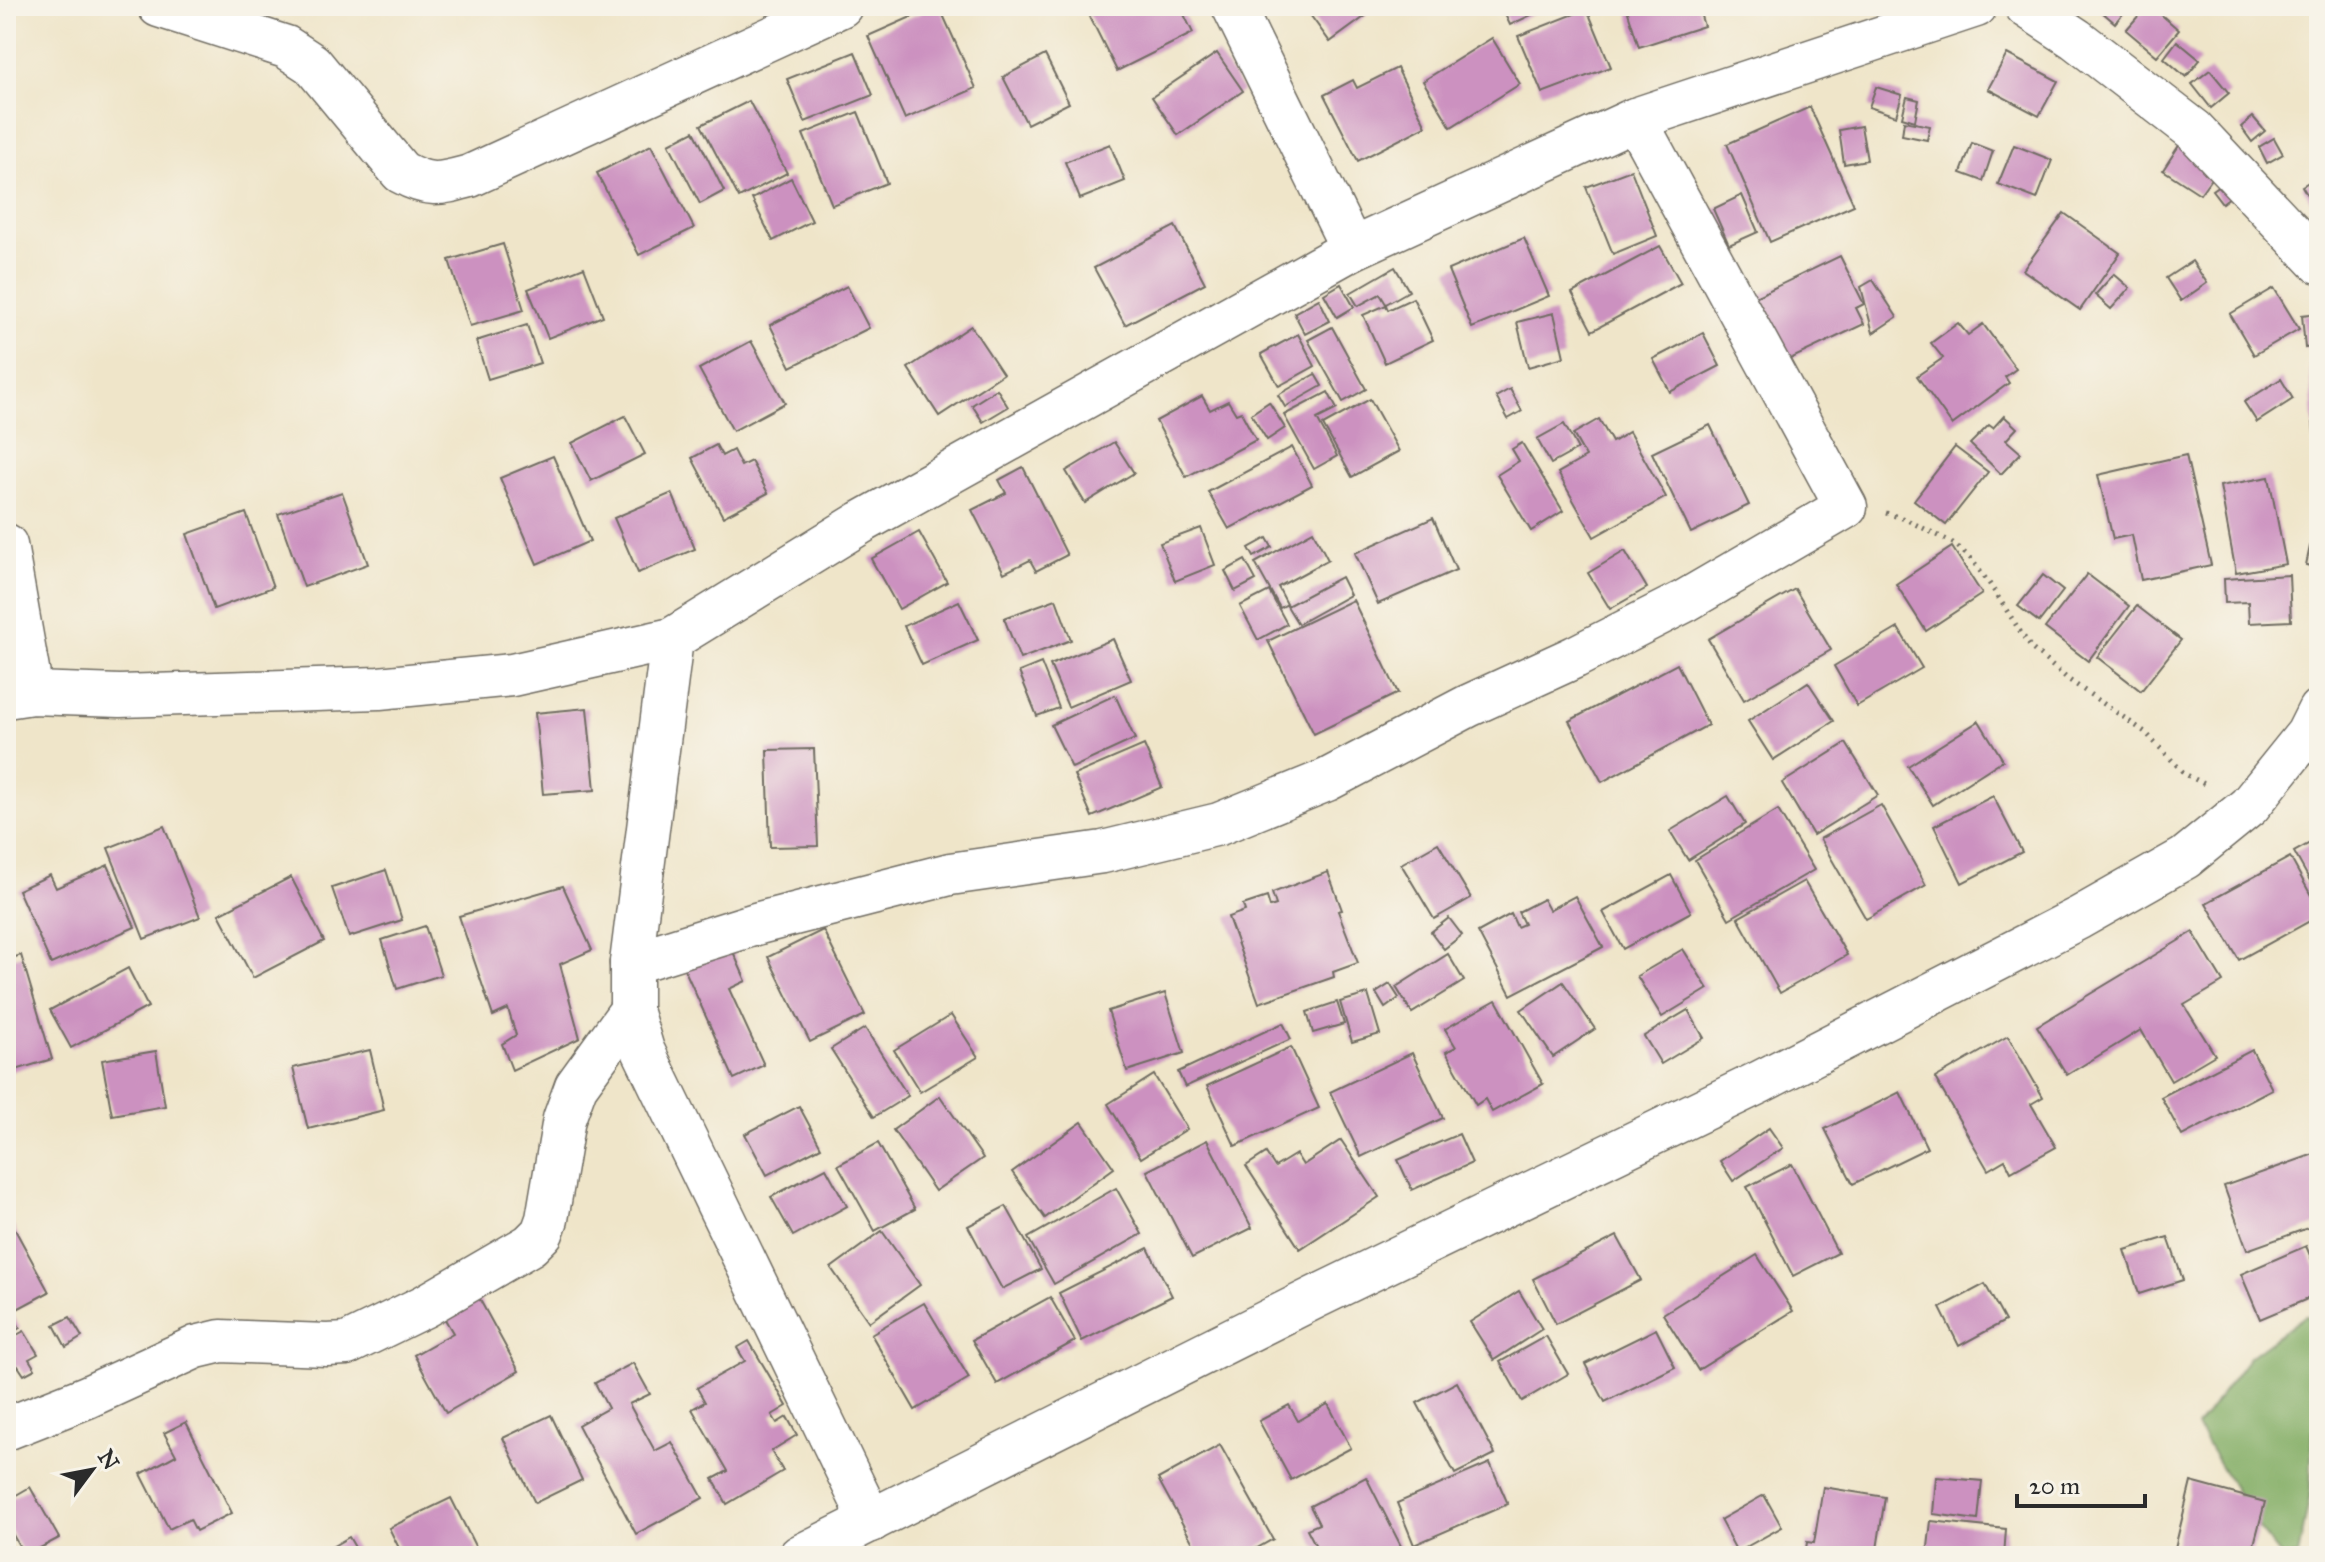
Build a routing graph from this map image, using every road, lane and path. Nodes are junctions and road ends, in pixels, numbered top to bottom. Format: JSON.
{"nodes":[{"id":1,"x":159,"y":6,"type":"edge"},
{"id":2,"x":841,"y":6,"type":"edge"},
{"id":3,"x":1233,"y":6,"type":"edge"},
{"id":4,"x":1976,"y":6,"type":"edge"},
{"id":5,"x":2026,"y":6,"type":"edge"},
{"id":6,"x":1635,"y":119,"type":"junction"},
{"id":7,"x":1352,"y":249,"type":"junction"},
{"id":8,"x":2319,"y":262,"type":"edge"},
{"id":9,"x":1846,"y":507,"type":"junction"},
{"id":10,"x":6,"y":545,"type":"edge"},
{"id":11,"x":672,"y":639,"type":"junction"},
{"id":12,"x":19,"y":695,"type":"edge"},
{"id":13,"x":2319,"y":710,"type":"edge"},
{"id":14,"x":2249,"y":806,"type":"junction"},
{"id":15,"x":631,"y":963,"type":"junction"},
{"id":16,"x":631,"y":1010,"type":"junction"},
{"id":17,"x":6,"y":1429,"type":"edge"},
{"id":18,"x":871,"y":1521,"type":"junction"},
{"id":19,"x":800,"y":1556,"type":"edge"}],
"edges":[{"from":1,"to":2,"type":"street"},
{"from":3,"to":7,"type":"street"},
{"from":4,"to":6,"type":"street"},
{"from":5,"to":8,"type":"street"},
{"from":6,"to":7,"type":"street"},
{"from":6,"to":9,"type":"street"},
{"from":7,"to":11,"type":"street"},
{"from":9,"to":14,"type":"path"},
{"from":9,"to":15,"type":"street"},
{"from":10,"to":12,"type":"street"},
{"from":11,"to":12,"type":"street"},
{"from":11,"to":15,"type":"street"},
{"from":13,"to":14,"type":"street"},
{"from":14,"to":18,"type":"street"},
{"from":15,"to":16,"type":"street"},
{"from":16,"to":17,"type":"street"},
{"from":16,"to":18,"type":"street"},
{"from":18,"to":19,"type":"street"}]}
